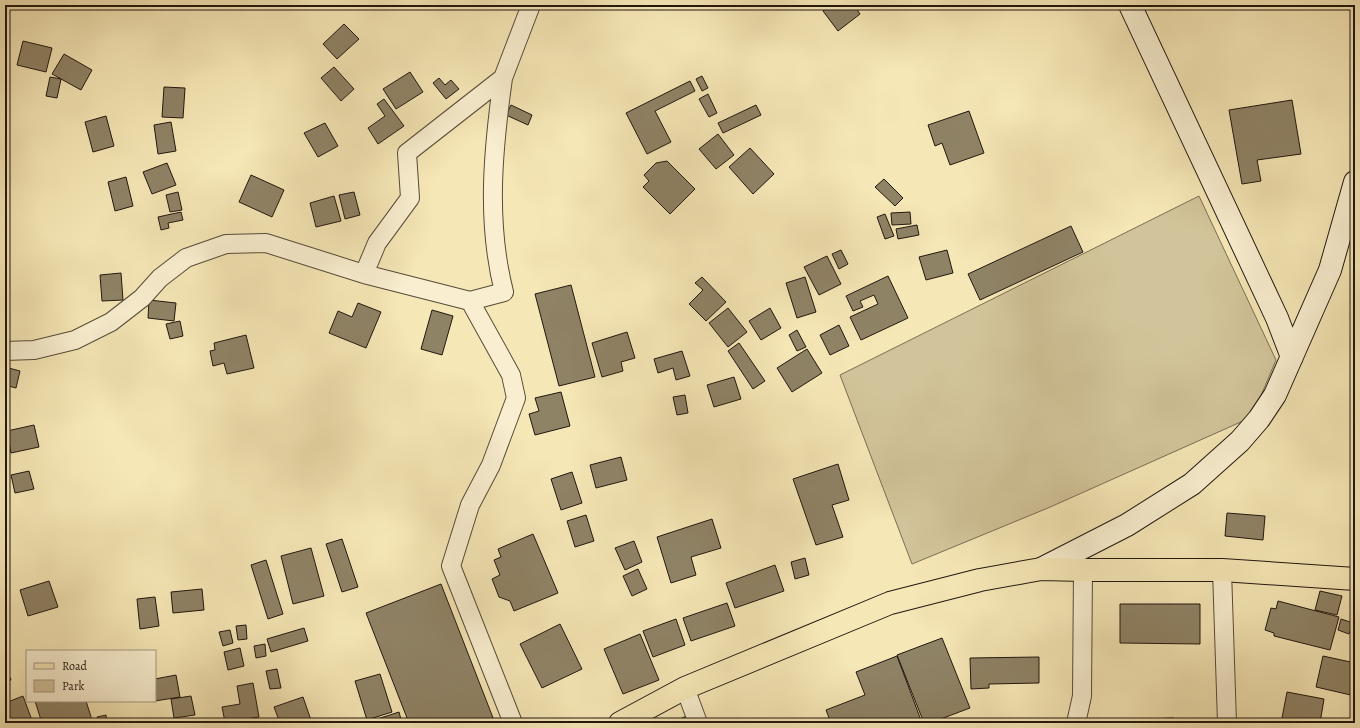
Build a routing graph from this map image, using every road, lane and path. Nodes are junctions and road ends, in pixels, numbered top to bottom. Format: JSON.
{"nodes":[{"id":1,"x":531,"y":5,"type":"edge"},
{"id":2,"x":1130,"y":5,"type":"edge"},
{"id":3,"x":503,"y":78,"type":"junction"},
{"id":4,"x":1355,"y":182,"type":"edge"},
{"id":5,"x":364,"y":274,"type":"junction"},
{"id":6,"x":470,"y":301,"type":"junction"},
{"id":7,"x":5,"y":351,"type":"edge"},
{"id":8,"x":1292,"y":357,"type":"junction"},
{"id":9,"x":1041,"y":569,"type":"junction"},
{"id":10,"x":1083,"y":570,"type":"junction"},
{"id":11,"x":1222,"y":570,"type":"junction"},
{"id":12,"x":1355,"y":579,"type":"edge"},
{"id":13,"x":685,"y":688,"type":"junction"},
{"id":14,"x":514,"y":723,"type":"edge"},
{"id":15,"x":620,"y":723,"type":"edge"},
{"id":16,"x":698,"y":723,"type":"edge"},
{"id":17,"x":1076,"y":723,"type":"edge"},
{"id":18,"x":1227,"y":723,"type":"edge"}],
"edges":[{"from":1,"to":3,"type":"street"},
{"from":2,"to":8,"type":"main road"},
{"from":3,"to":5,"type":"street"},
{"from":3,"to":6,"type":"street"},
{"from":4,"to":8,"type":"main road"},
{"from":5,"to":6,"type":"street"},
{"from":5,"to":7,"type":"street"},
{"from":6,"to":14,"type":"street"},
{"from":8,"to":9,"type":"main road"},
{"from":9,"to":10,"type":"main road"},
{"from":9,"to":13,"type":"main road"},
{"from":10,"to":11,"type":"main road"},
{"from":10,"to":17,"type":"street"},
{"from":11,"to":12,"type":"main road"},
{"from":11,"to":18,"type":"street"},
{"from":13,"to":15,"type":"main road"},
{"from":13,"to":16,"type":"street"}]}
